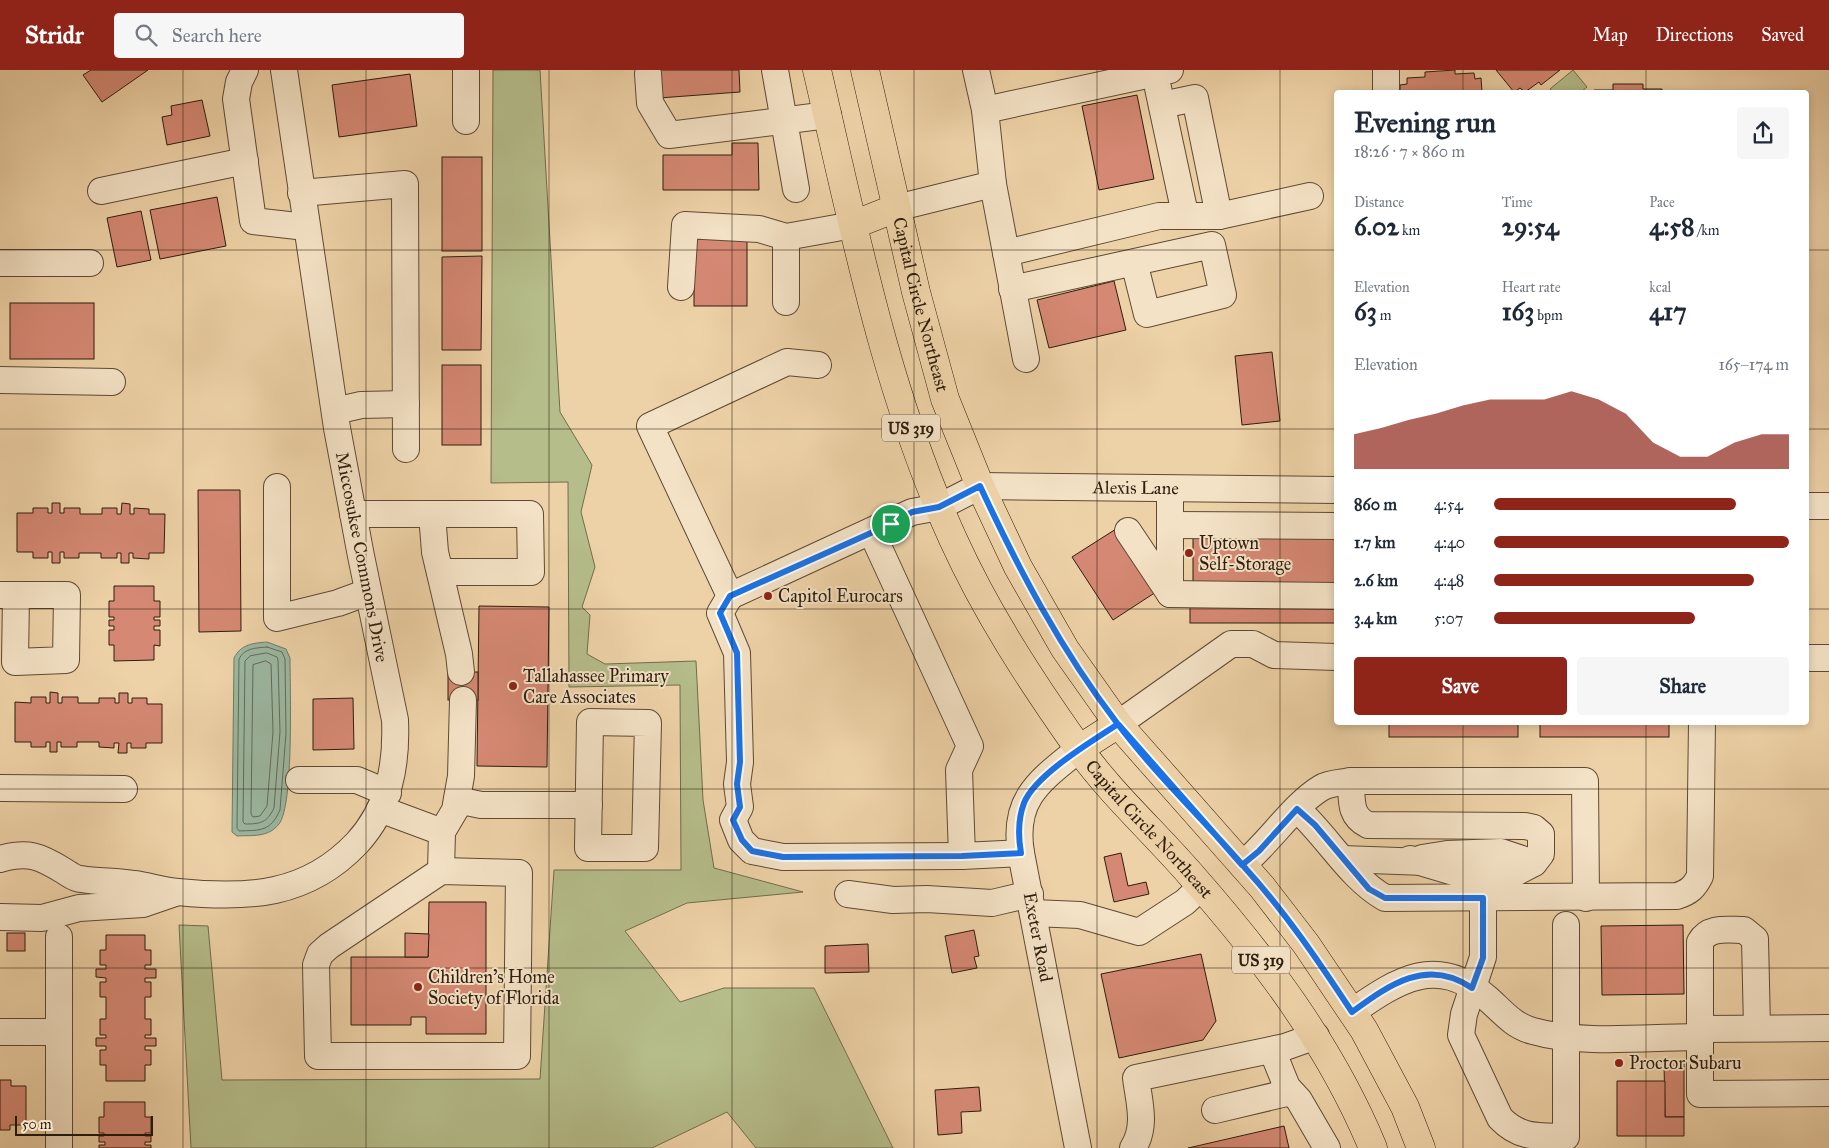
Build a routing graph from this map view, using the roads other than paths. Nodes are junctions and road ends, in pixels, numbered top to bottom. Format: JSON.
{"nodes":[{"id":1,"x":245,"y":70,"type":"edge"},
{"id":2,"x":284,"y":70,"type":"edge"},
{"id":3,"x":466,"y":70,"type":"edge"},
{"id":4,"x":775,"y":70,"type":"edge"},
{"id":5,"x":817,"y":70,"type":"edge"},
{"id":6,"x":865,"y":70,"type":"edge"},
{"id":7,"x":976,"y":70,"type":"edge"},
{"id":8,"x":1386,"y":70,"type":"edge"},
{"id":9,"x":1163,"y":72,"type":"edge"},
{"id":10,"x":648,"y":74,"type":"dead end"},
{"id":11,"x":1386,"y":90,"type":"edge"},
{"id":12,"x":1162,"y":106,"type":"junction"},
{"id":13,"x":985,"y":110,"type":"junction"},
{"id":14,"x":828,"y":115,"type":"junction"},
{"id":15,"x":784,"y":120,"type":"junction"},
{"id":16,"x":466,"y":121,"type":"dead end"},
{"id":17,"x":245,"y":161,"type":"junction"},
{"id":18,"x":993,"y":184,"type":"junction"},
{"id":19,"x":796,"y":189,"type":"dead end"},
{"id":20,"x":101,"y":191,"type":"dead end"},
{"id":21,"x":301,"y":194,"type":"junction"},
{"id":22,"x":1310,"y":196,"type":"dead end"},
{"id":23,"x":896,"y":208,"type":"junction"},
{"id":24,"x":1185,"y":214,"type":"junction"},
{"id":25,"x":1219,"y":216,"type":"junction"},
{"id":26,"x":853,"y":226,"type":"junction"},
{"id":27,"x":306,"y":227,"type":"junction"},
{"id":28,"x":786,"y":237,"type":"junction"},
{"id":29,"x":1006,"y":252,"type":"junction"},
{"id":30,"x":1134,"y":262,"type":"dead end"},
{"id":31,"x":90,"y":263,"type":"dead end"},
{"id":32,"x":0,"y":264,"type":"edge"},
{"id":33,"x":681,"y":287,"type":"dead end"},
{"id":34,"x":1012,"y":289,"type":"junction"},
{"id":35,"x":786,"y":302,"type":"dead end"},
{"id":36,"x":1026,"y":358,"type":"dead end"},
{"id":37,"x":818,"y":365,"type":"dead end"},
{"id":38,"x":0,"y":380,"type":"edge"},
{"id":39,"x":112,"y":382,"type":"dead end"},
{"id":40,"x":406,"y":404,"type":"junction"},
{"id":41,"x":335,"y":411,"type":"junction"},
{"id":42,"x":406,"y":449,"type":"dead end"},
{"id":43,"x":980,"y":486,"type":"junction"},
{"id":44,"x":277,"y":487,"type":"dead end"},
{"id":45,"x":1170,"y":490,"type":"junction"},
{"id":46,"x":1334,"y":490,"type":"edge"},
{"id":47,"x":1809,"y":506,"type":"edge"},
{"id":48,"x":1829,"y":506,"type":"edge"},
{"id":49,"x":939,"y":507,"type":"junction"},
{"id":50,"x":353,"y":514,"type":"junction"},
{"id":51,"x":432,"y":514,"type":"junction"},
{"id":52,"x":1170,"y":525,"type":"junction"},
{"id":53,"x":1334,"y":526,"type":"edge"},
{"id":54,"x":1128,"y":532,"type":"dead end"},
{"id":55,"x":872,"y":533,"type":"junction"},
{"id":56,"x":440,"y":572,"type":"junction"},
{"id":57,"x":368,"y":592,"type":"junction"},
{"id":58,"x":1170,"y":594,"type":"junction"},
{"id":59,"x":730,"y":596,"type":"junction"},
{"id":60,"x":1334,"y":596,"type":"edge"},
{"id":61,"x":1334,"y":656,"type":"edge"},
{"id":62,"x":1809,"y":658,"type":"edge"},
{"id":63,"x":1829,"y":658,"type":"edge"},
{"id":64,"x":461,"y":672,"type":"dead end"},
{"id":65,"x":463,"y":700,"type":"dead end"},
{"id":66,"x":1118,"y":724,"type":"junction"},
{"id":67,"x":1702,"y":725,"type":"edge"},
{"id":68,"x":1079,"y":749,"type":"junction"},
{"id":69,"x":299,"y":780,"type":"dead end"},
{"id":70,"x":1351,"y":782,"type":"junction"},
{"id":71,"x":0,"y":788,"type":"edge"},
{"id":72,"x":124,"y":789,"type":"dead end"},
{"id":73,"x":457,"y":800,"type":"junction"},
{"id":74,"x":384,"y":801,"type":"junction"},
{"id":75,"x":589,"y":805,"type":"junction"},
{"id":76,"x":1297,"y":809,"type":"junction"},
{"id":77,"x":442,"y":832,"type":"junction"},
{"id":78,"x":1021,"y":853,"type":"junction"},
{"id":79,"x":962,"y":856,"type":"junction"},
{"id":80,"x":0,"y":859,"type":"edge"},
{"id":81,"x":1342,"y":859,"type":"junction"},
{"id":82,"x":1410,"y":859,"type":"junction"},
{"id":83,"x":1534,"y":863,"type":"junction"},
{"id":84,"x":1242,"y":865,"type":"junction"},
{"id":85,"x":441,"y":871,"type":"junction"},
{"id":86,"x":53,"y":886,"type":"dead end"},
{"id":87,"x":1202,"y":887,"type":"junction"},
{"id":88,"x":178,"y":892,"type":"junction"},
{"id":89,"x":848,"y":894,"type":"dead end"},
{"id":90,"x":1404,"y":898,"type":"junction"},
{"id":91,"x":1483,"y":898,"type":"junction"},
{"id":92,"x":1541,"y":898,"type":"junction"},
{"id":93,"x":1586,"y":898,"type":"junction"},
{"id":94,"x":1031,"y":903,"type":"junction"},
{"id":95,"x":94,"y":907,"type":"junction"},
{"id":96,"x":0,"y":916,"type":"edge"},
{"id":97,"x":1566,"y":925,"type":"dead end"},
{"id":98,"x":59,"y":937,"type":"dead end"},
{"id":99,"x":1472,"y":988,"type":"junction"},
{"id":100,"x":1352,"y":1012,"type":"junction"},
{"id":101,"x":1757,"y":1028,"type":"junction"},
{"id":102,"x":1829,"y":1028,"type":"edge"},
{"id":103,"x":0,"y":1032,"type":"edge"},
{"id":104,"x":59,"y":1032,"type":"junction"},
{"id":105,"x":1700,"y":1033,"type":"junction"},
{"id":106,"x":1316,"y":1036,"type":"junction"},
{"id":107,"x":1566,"y":1036,"type":"junction"},
{"id":108,"x":1272,"y":1050,"type":"junction"},
{"id":109,"x":1292,"y":1092,"type":"junction"},
{"id":110,"x":1829,"y":1093,"type":"edge"},
{"id":111,"x":1215,"y":1110,"type":"dead end"},
{"id":112,"x":1139,"y":1144,"type":"edge"},
{"id":113,"x":59,"y":1148,"type":"edge"},
{"id":114,"x":1078,"y":1148,"type":"edge"},
{"id":115,"x":1327,"y":1148,"type":"edge"},
{"id":116,"x":1373,"y":1148,"type":"edge"},
{"id":117,"x":1421,"y":1148,"type":"edge"}],
"edges":[{"from":1,"to":17,"type":"street"},
{"from":2,"to":21,"type":"street","name":"Miccosukee Commons Drive"},
{"from":3,"to":16,"type":"street"},
{"from":4,"to":15,"type":"street"},
{"from":5,"to":14,"type":"main road","name":"Capital Circle Northeast","number":"US 319"},
{"from":6,"to":23,"type":"main road","name":"Capital Circle Northeast","number":"US 319"},
{"from":7,"to":13,"type":"street"},
{"from":8,"to":11,"type":"street"},
{"from":9,"to":12,"type":"street"},
{"from":9,"to":13,"type":"street"},
{"from":10,"to":15,"type":"street"},
{"from":12,"to":24,"type":"street"},
{"from":12,"to":25,"type":"street"},
{"from":13,"to":18,"type":"street"},
{"from":14,"to":15,"type":"street"},
{"from":14,"to":26,"type":"main road","name":"Capital Circle Northeast","number":"US 319"},
{"from":15,"to":19,"type":"street"},
{"from":17,"to":20,"type":"street"},
{"from":17,"to":27,"type":"street"},
{"from":18,"to":23,"type":"street"},
{"from":18,"to":29,"type":"street"},
{"from":21,"to":27,"type":"street","name":"Miccosukee Commons Drive"},
{"from":21,"to":40,"type":"street"},
{"from":22,"to":25,"type":"street"},
{"from":23,"to":26,"type":"main road"},
{"from":23,"to":43,"type":"main road","name":"Capital Circle Northeast","number":"US 319"},
{"from":24,"to":25,"type":"street"},
{"from":24,"to":29,"type":"street"},
{"from":26,"to":28,"type":"street"},
{"from":26,"to":49,"type":"main road","name":"Capital Circle Northeast","number":"US 319"},
{"from":27,"to":41,"type":"street","name":"Miccosukee Commons Drive"},
{"from":28,"to":33,"type":"street"},
{"from":28,"to":35,"type":"street"},
{"from":29,"to":34,"type":"street"},
{"from":30,"to":34,"type":"street"},
{"from":31,"to":32,"type":"street"},
{"from":34,"to":36,"type":"street"},
{"from":37,"to":59,"type":"street"},
{"from":38,"to":39,"type":"street"},
{"from":40,"to":41,"type":"street"},
{"from":40,"to":42,"type":"street"},
{"from":41,"to":50,"type":"street","name":"Miccosukee Commons Drive"},
{"from":43,"to":45,"type":"street","name":"Alexis Lane"},
{"from":43,"to":49,"type":"street","name":"Alexis Lane"},
{"from":43,"to":66,"type":"main road","name":"Capital Circle Northeast","number":"US 319"},
{"from":44,"to":57,"type":"street"},
{"from":45,"to":46,"type":"street","name":"Alexis Lane"},
{"from":45,"to":52,"type":"street"},
{"from":47,"to":48,"type":"street"},
{"from":49,"to":55,"type":"street","name":"Alexis Lane"},
{"from":49,"to":68,"type":"main road","name":"Capital Circle Northeast","number":"US 319"},
{"from":50,"to":51,"type":"street"},
{"from":50,"to":57,"type":"street","name":"Miccosukee Commons Drive"},
{"from":51,"to":56,"type":"street"},
{"from":51,"to":56,"type":"street"},
{"from":52,"to":53,"type":"street"},
{"from":52,"to":58,"type":"street"},
{"from":54,"to":58,"type":"street"},
{"from":55,"to":59,"type":"street","name":"Alexis Lane"},
{"from":55,"to":79,"type":"street"},
{"from":56,"to":64,"type":"street"},
{"from":57,"to":74,"type":"street","name":"Miccosukee Commons Drive"},
{"from":58,"to":60,"type":"street"},
{"from":59,"to":79,"type":"street"},
{"from":61,"to":66,"type":"street"},
{"from":62,"to":63,"type":"street"},
{"from":65,"to":73,"type":"street"},
{"from":66,"to":68,"type":"main road"},
{"from":66,"to":84,"type":"main road","name":"Capital Circle Northeast","number":"US 319"},
{"from":67,"to":93,"type":"street"},
{"from":68,"to":78,"type":"street","name":"Exeter Road"},
{"from":68,"to":87,"type":"main road","name":"Capital Circle Northeast","number":"US 319"},
{"from":69,"to":74,"type":"street"},
{"from":70,"to":76,"type":"street"},
{"from":70,"to":83,"type":"street"},
{"from":70,"to":93,"type":"street"},
{"from":71,"to":72,"type":"street"},
{"from":73,"to":75,"type":"street"},
{"from":73,"to":77,"type":"street"},
{"from":74,"to":77,"type":"street"},
{"from":74,"to":88,"type":"street","name":"Miccosukee Commons Drive"},
{"from":75,"to":75,"type":"street"},
{"from":76,"to":81,"type":"street"},
{"from":76,"to":84,"type":"street"},
{"from":77,"to":85,"type":"street"},
{"from":78,"to":79,"type":"street"},
{"from":78,"to":94,"type":"street","name":"Exeter Road"},
{"from":80,"to":88,"type":"street"},
{"from":81,"to":82,"type":"street"},
{"from":81,"to":90,"type":"street"},
{"from":82,"to":83,"type":"street"},
{"from":82,"to":90,"type":"street"},
{"from":83,"to":92,"type":"street"},
{"from":84,"to":100,"type":"main road","name":"Capital Circle Northeast","number":"US 319"},
{"from":85,"to":85,"type":"street"},
{"from":86,"to":95,"type":"street"},
{"from":87,"to":94,"type":"street"},
{"from":87,"to":106,"type":"main road","name":"Capital Circle Northeast","number":"US 319"},
{"from":88,"to":95,"type":"street"},
{"from":89,"to":94,"type":"street"},
{"from":90,"to":91,"type":"street"},
{"from":91,"to":92,"type":"street"},
{"from":91,"to":99,"type":"street"},
{"from":92,"to":93,"type":"street"},
{"from":94,"to":114,"type":"street","name":"Exeter Road"},
{"from":95,"to":96,"type":"street"},
{"from":97,"to":107,"type":"street"},
{"from":98,"to":104,"type":"street"},
{"from":99,"to":100,"type":"street"},
{"from":99,"to":107,"type":"street"},
{"from":99,"to":107,"type":"street"},
{"from":100,"to":117,"type":"main road","name":"Capital Circle Northeast","number":"US 319"},
{"from":101,"to":102,"type":"street"},
{"from":101,"to":105,"type":"street"},
{"from":101,"to":105,"type":"street"},
{"from":103,"to":104,"type":"street"},
{"from":104,"to":113,"type":"street"},
{"from":105,"to":107,"type":"street"},
{"from":105,"to":110,"type":"street"},
{"from":106,"to":108,"type":"street"},
{"from":106,"to":116,"type":"main road","name":"Capital Circle Northeast","number":"US 319"},
{"from":108,"to":109,"type":"street"},
{"from":108,"to":112,"type":"street"},
{"from":109,"to":111,"type":"street"},
{"from":109,"to":115,"type":"street"}]}
